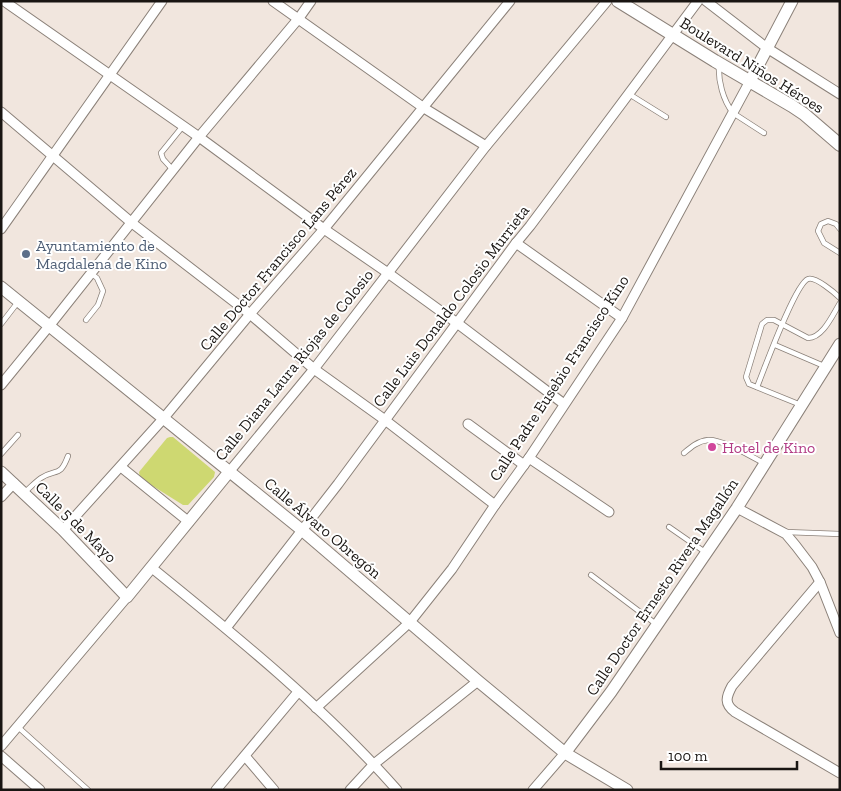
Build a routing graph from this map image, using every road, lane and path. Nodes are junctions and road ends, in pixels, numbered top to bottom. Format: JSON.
{"nodes":[{"id":1,"x":4,"y":1,"type":"edge"},
{"id":2,"x":162,"y":1,"type":"edge"},
{"id":3,"x":273,"y":1,"type":"edge"},
{"id":4,"x":311,"y":1,"type":"edge"},
{"id":5,"x":510,"y":1,"type":"edge"},
{"id":6,"x":607,"y":1,"type":"edge"},
{"id":7,"x":618,"y":1,"type":"edge"},
{"id":8,"x":698,"y":1,"type":"edge"},
{"id":9,"x":706,"y":1,"type":"edge"},
{"id":10,"x":792,"y":1,"type":"edge"},
{"id":11,"x":299,"y":18,"type":"junction"},
{"id":12,"x":674,"y":34,"type":"junction"},
{"id":13,"x":767,"y":48,"type":"junction"},
{"id":14,"x":720,"y":64,"type":"junction"},
{"id":15,"x":111,"y":76,"type":"junction"},
{"id":16,"x":750,"y":81,"type":"junction"},
{"id":17,"x":629,"y":94,"type":"junction"},
{"id":18,"x":840,"y":94,"type":"edge"},
{"id":19,"x":424,"y":108,"type":"junction"},
{"id":20,"x":1,"y":112,"type":"edge"},
{"id":21,"x":733,"y":113,"type":"junction"},
{"id":22,"x":666,"y":118,"type":"dead end"},
{"id":23,"x":183,"y":126,"type":"junction"},
{"id":24,"x":764,"y":133,"type":"dead end"},
{"id":25,"x":199,"y":137,"type":"junction"},
{"id":26,"x":840,"y":145,"type":"edge"},
{"id":27,"x":486,"y":146,"type":"junction"},
{"id":28,"x":53,"y":155,"type":"junction"},
{"id":29,"x":173,"y":170,"type":"junction"},
{"id":30,"x":132,"y":223,"type":"junction"},
{"id":31,"x":1,"y":228,"type":"edge"},
{"id":32,"x":324,"y":229,"type":"junction"},
{"id":33,"x":840,"y":229,"type":"edge"},
{"id":34,"x":516,"y":243,"type":"junction"},
{"id":35,"x":840,"y":253,"type":"edge"},
{"id":36,"x":388,"y":273,"type":"junction"},
{"id":37,"x":92,"y":274,"type":"junction"},
{"id":38,"x":1,"y":287,"type":"edge"},
{"id":39,"x":840,"y":298,"type":"edge"},
{"id":40,"x":19,"y":301,"type":"junction"},
{"id":41,"x":840,"y":303,"type":"edge"},
{"id":42,"x":250,"y":314,"type":"junction"},
{"id":43,"x":622,"y":318,"type":"junction"},
{"id":44,"x":86,"y":320,"type":"dead end"},
{"id":45,"x":457,"y":323,"type":"junction"},
{"id":46,"x":1,"y":324,"type":"edge"},
{"id":47,"x":50,"y":325,"type":"junction"},
{"id":48,"x":782,"y":325,"type":"junction"},
{"id":49,"x":840,"y":344,"type":"edge"},
{"id":50,"x":775,"y":345,"type":"junction"},
{"id":51,"x":825,"y":366,"type":"junction"},
{"id":52,"x":314,"y":368,"type":"junction"},
{"id":53,"x":1,"y":385,"type":"edge"},
{"id":54,"x":757,"y":387,"type":"junction"},
{"id":55,"x":564,"y":404,"type":"junction"},
{"id":56,"x":801,"y":405,"type":"junction"},
{"id":57,"x":163,"y":419,"type":"junction"},
{"id":58,"x":385,"y":420,"type":"junction"},
{"id":59,"x":468,"y":424,"type":"dead end"},
{"id":60,"x":18,"y":435,"type":"dead end"},
{"id":61,"x":684,"y":453,"type":"dead end"},
{"id":62,"x":1,"y":454,"type":"edge"},
{"id":63,"x":68,"y":456,"type":"dead end"},
{"id":64,"x":527,"y":461,"type":"junction"},
{"id":65,"x":766,"y":464,"type":"junction"},
{"id":66,"x":120,"y":467,"type":"junction"},
{"id":67,"x":1,"y":472,"type":"edge"},
{"id":68,"x":229,"y":472,"type":"junction"},
{"id":69,"x":14,"y":483,"type":"junction"},
{"id":70,"x":24,"y":493,"type":"junction"},
{"id":71,"x":1,"y":497,"type":"edge"},
{"id":72,"x":495,"y":505,"type":"junction"},
{"id":73,"x":737,"y":508,"type":"junction"},
{"id":74,"x":609,"y":512,"type":"dead end"},
{"id":75,"x":189,"y":522,"type":"junction"},
{"id":76,"x":669,"y":527,"type":"dead end"},
{"id":77,"x":63,"y":530,"type":"junction"},
{"id":78,"x":303,"y":531,"type":"junction"},
{"id":79,"x":782,"y":532,"type":"junction"},
{"id":80,"x":840,"y":534,"type":"edge"},
{"id":81,"x":706,"y":553,"type":"junction"},
{"id":82,"x":152,"y":568,"type":"junction"},
{"id":83,"x":591,"y":575,"type":"dead end"},
{"id":84,"x":820,"y":582,"type":"junction"},
{"id":85,"x":127,"y":597,"type":"junction"},
{"id":86,"x":835,"y":609,"type":"edge"},
{"id":87,"x":410,"y":622,"type":"junction"},
{"id":88,"x":657,"y":625,"type":"junction"},
{"id":89,"x":226,"y":628,"type":"junction"},
{"id":90,"x":840,"y":633,"type":"edge"},
{"id":91,"x":478,"y":681,"type":"junction"},
{"id":92,"x":298,"y":692,"type":"junction"},
{"id":93,"x":316,"y":708,"type":"junction"},
{"id":94,"x":18,"y":727,"type":"junction"},
{"id":95,"x":1,"y":746,"type":"edge"},
{"id":96,"x":565,"y":753,"type":"junction"},
{"id":97,"x":1,"y":756,"type":"edge"},
{"id":98,"x":245,"y":756,"type":"junction"},
{"id":99,"x":374,"y":764,"type":"junction"},
{"id":100,"x":840,"y":773,"type":"edge"},
{"id":101,"x":40,"y":790,"type":"edge"},
{"id":102,"x":88,"y":790,"type":"edge"},
{"id":103,"x":216,"y":790,"type":"edge"},
{"id":104,"x":274,"y":790,"type":"edge"},
{"id":105,"x":350,"y":790,"type":"edge"},
{"id":106,"x":397,"y":790,"type":"edge"},
{"id":107,"x":533,"y":790,"type":"edge"},
{"id":108,"x":627,"y":790,"type":"edge"}],
"edges":[{"from":1,"to":15,"type":"street"},
{"from":2,"to":15,"type":"street"},
{"from":3,"to":11,"type":"street"},
{"from":4,"to":11,"type":"street"},
{"from":5,"to":19,"type":"street","name":"Calle Doctor Francisco Lans Pérez"},
{"from":6,"to":27,"type":"street","name":"Calle Diana Laura Riojas de Colosio"},
{"from":7,"to":12,"type":"main road","name":"Boulevard Niños Héroes"},
{"from":8,"to":12,"type":"street","name":"Calle Luis Donaldo Colosio Murrieta"},
{"from":9,"to":13,"type":"street"},
{"from":10,"to":13,"type":"street","name":"Calle Padre Eusebio Francisco Kino"},
{"from":11,"to":19,"type":"street"},
{"from":11,"to":25,"type":"street"},
{"from":12,"to":14,"type":"main road","name":"Boulevard Niños Héroes"},
{"from":12,"to":17,"type":"street","name":"Calle Luis Donaldo Colosio Murrieta"},
{"from":13,"to":16,"type":"street","name":"Calle Padre Eusebio Francisco Kino"},
{"from":13,"to":18,"type":"street"},
{"from":14,"to":16,"type":"main road","name":"Boulevard Niños Héroes"},
{"from":14,"to":21,"type":"lane"},
{"from":15,"to":23,"type":"street"},
{"from":15,"to":28,"type":"street"},
{"from":16,"to":21,"type":"street","name":"Calle Padre Eusebio Francisco Kino"},
{"from":16,"to":26,"type":"main road","name":"Boulevard Niños Héroes"},
{"from":17,"to":22,"type":"lane"},
{"from":17,"to":34,"type":"street","name":"Calle Luis Donaldo Colosio Murrieta"},
{"from":19,"to":27,"type":"street"},
{"from":19,"to":32,"type":"street","name":"Calle Doctor Francisco Lans Pérez"},
{"from":20,"to":28,"type":"street"},
{"from":21,"to":24,"type":"lane"},
{"from":21,"to":43,"type":"street","name":"Calle Padre Eusebio Francisco Kino"},
{"from":23,"to":25,"type":"street"},
{"from":23,"to":29,"type":"lane"},
{"from":25,"to":29,"type":"street"},
{"from":25,"to":32,"type":"street"},
{"from":27,"to":36,"type":"street","name":"Calle Diana Laura Riojas de Colosio"},
{"from":28,"to":30,"type":"street"},
{"from":28,"to":31,"type":"street"},
{"from":29,"to":30,"type":"street"},
{"from":30,"to":37,"type":"street"},
{"from":30,"to":42,"type":"street"},
{"from":32,"to":36,"type":"street"},
{"from":32,"to":42,"type":"street","name":"Calle Doctor Francisco Lans Pérez"},
{"from":33,"to":35,"type":"lane"},
{"from":34,"to":43,"type":"street"},
{"from":34,"to":45,"type":"street","name":"Calle Luis Donaldo Colosio Murrieta"},
{"from":36,"to":45,"type":"street"},
{"from":36,"to":52,"type":"street","name":"Calle Diana Laura Riojas de Colosio"},
{"from":37,"to":44,"type":"lane"},
{"from":37,"to":47,"type":"street"},
{"from":38,"to":40,"type":"street","name":"Calle Álvaro Obregón"},
{"from":39,"to":48,"type":"lane"},
{"from":40,"to":46,"type":"lane"},
{"from":40,"to":47,"type":"street","name":"Calle Álvaro Obregón"},
{"from":41,"to":48,"type":"lane"},
{"from":42,"to":52,"type":"street"},
{"from":42,"to":57,"type":"street","name":"Calle Doctor Francisco Lans Pérez"},
{"from":43,"to":55,"type":"street","name":"Calle Padre Eusebio Francisco Kino"},
{"from":45,"to":55,"type":"street"},
{"from":45,"to":58,"type":"street","name":"Calle Luis Donaldo Colosio Murrieta"},
{"from":47,"to":53,"type":"street"},
{"from":47,"to":57,"type":"street","name":"Calle Álvaro Obregón"},
{"from":48,"to":50,"type":"lane"},
{"from":48,"to":54,"type":"lane"},
{"from":49,"to":51,"type":"street","name":"Calle Doctor Ernesto Rivera Magallón"},
{"from":50,"to":51,"type":"lane"},
{"from":50,"to":54,"type":"lane"},
{"from":51,"to":56,"type":"street","name":"Calle Doctor Ernesto Rivera Magallón"},
{"from":52,"to":58,"type":"street"},
{"from":52,"to":68,"type":"street","name":"Calle Diana Laura Riojas de Colosio"},
{"from":54,"to":56,"type":"lane"},
{"from":55,"to":64,"type":"street","name":"Calle Padre Eusebio Francisco Kino"},
{"from":56,"to":65,"type":"street","name":"Calle Doctor Ernesto Rivera Magallón"},
{"from":57,"to":66,"type":"street","name":"Calle Doctor Francisco Lans Pérez"},
{"from":57,"to":68,"type":"street","name":"Calle Álvaro Obregón"},
{"from":58,"to":72,"type":"street"},
{"from":58,"to":78,"type":"street","name":"Calle Luis Donaldo Colosio Murrieta"},
{"from":59,"to":64,"type":"street"},
{"from":60,"to":62,"type":"lane"},
{"from":61,"to":65,"type":"lane"},
{"from":63,"to":70,"type":"lane"},
{"from":64,"to":72,"type":"street","name":"Calle Padre Eusebio Francisco Kino"},
{"from":64,"to":74,"type":"street"},
{"from":65,"to":73,"type":"street","name":"Calle Doctor Ernesto Rivera Magallón"},
{"from":66,"to":75,"type":"street"},
{"from":66,"to":77,"type":"street","name":"Calle Doctor Francisco Lans Pérez"},
{"from":67,"to":69,"type":"street","name":"Calle 5 de Mayo"},
{"from":68,"to":75,"type":"street","name":"Calle Diana Laura Riojas de Colosio"},
{"from":68,"to":78,"type":"street","name":"Calle Álvaro Obregón"},
{"from":69,"to":70,"type":"street","name":"Calle 5 de Mayo"},
{"from":69,"to":71,"type":"street"},
{"from":70,"to":77,"type":"street","name":"Calle 5 de Mayo"},
{"from":72,"to":87,"type":"street","name":"Calle Padre Eusebio Francisco Kino"},
{"from":73,"to":79,"type":"street"},
{"from":73,"to":81,"type":"street","name":"Calle Doctor Ernesto Rivera Magallón"},
{"from":75,"to":82,"type":"street","name":"Calle Diana Laura Riojas de Colosio"},
{"from":76,"to":81,"type":"lane"},
{"from":77,"to":85,"type":"street","name":"Calle 5 de Mayo"},
{"from":78,"to":87,"type":"street","name":"Calle Álvaro Obregón"},
{"from":78,"to":89,"type":"street","name":"Calle Luis Donaldo Colosio Murrieta"},
{"from":79,"to":80,"type":"lane"},
{"from":79,"to":84,"type":"street"},
{"from":81,"to":88,"type":"street","name":"Calle Doctor Ernesto Rivera Magallón"},
{"from":82,"to":85,"type":"street","name":"Calle Diana Laura Riojas de Colosio"},
{"from":82,"to":89,"type":"street"},
{"from":83,"to":88,"type":"lane"},
{"from":84,"to":86,"type":"street"},
{"from":84,"to":100,"type":"street"},
{"from":85,"to":94,"type":"street","name":"Calle Diana Laura Riojas de Colosio"},
{"from":86,"to":90,"type":"street"},
{"from":87,"to":91,"type":"street","name":"Calle Álvaro Obregón"},
{"from":87,"to":93,"type":"street","name":"Calle Padre Eusebio Francisco Kino"},
{"from":88,"to":96,"type":"street","name":"Calle Doctor Ernesto Rivera Magallón"},
{"from":89,"to":92,"type":"street"},
{"from":91,"to":96,"type":"street","name":"Calle Álvaro Obregón"},
{"from":91,"to":99,"type":"street"},
{"from":92,"to":93,"type":"street"},
{"from":92,"to":98,"type":"street"},
{"from":93,"to":99,"type":"street"},
{"from":94,"to":95,"type":"street","name":"Calle Diana Laura Riojas de Colosio"},
{"from":94,"to":102,"type":"lane"},
{"from":96,"to":107,"type":"street","name":"Calle Doctor Ernesto Rivera Magallón"},
{"from":96,"to":108,"type":"street","name":"Calle Álvaro Obregón"},
{"from":97,"to":101,"type":"street"},
{"from":98,"to":103,"type":"street"},
{"from":98,"to":104,"type":"street"},
{"from":99,"to":105,"type":"street"},
{"from":99,"to":106,"type":"street"}]}
